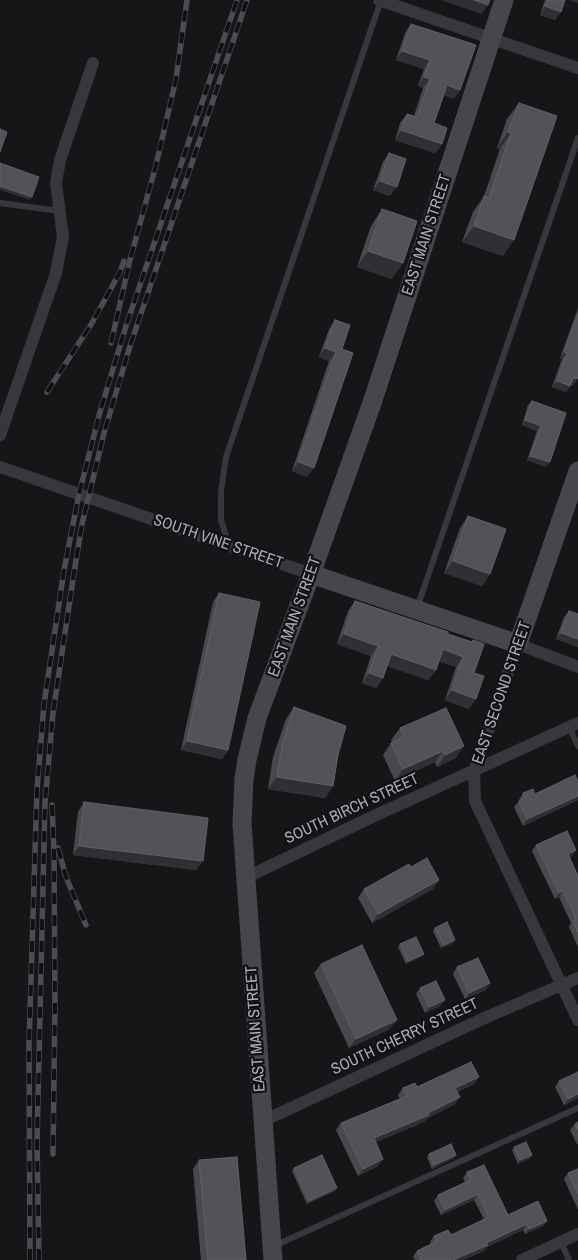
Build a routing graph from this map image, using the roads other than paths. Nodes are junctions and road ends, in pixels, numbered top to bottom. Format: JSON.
{"nodes":[{"id":1,"x":380,"y":0,"type":"edge"},
{"id":2,"x":504,"y":0,"type":"edge"},
{"id":3,"x":492,"y":38,"type":"junction"},
{"id":4,"x":93,"y":63,"type":"dead end"},
{"id":5,"x":578,"y":68,"type":"edge"},
{"id":6,"x":578,"y":138,"type":"edge"},
{"id":7,"x":0,"y":203,"type":"edge"},
{"id":8,"x":59,"y":211,"type":"junction"},
{"id":9,"x":0,"y":435,"type":"edge"},
{"id":10,"x":0,"y":467,"type":"edge"},
{"id":11,"x":578,"y":471,"type":"edge"},
{"id":12,"x":230,"y":546,"type":"junction"},
{"id":13,"x":311,"y":574,"type":"junction"},
{"id":14,"x":417,"y":610,"type":"junction"},
{"id":15,"x":518,"y":644,"type":"junction"},
{"id":16,"x":578,"y":667,"type":"edge"},
{"id":17,"x":573,"y":725,"type":"edge"},
{"id":18,"x":578,"y":746,"type":"edge"},
{"id":19,"x":474,"y":771,"type":"junction"},
{"id":20,"x":245,"y":878,"type":"junction"},
{"id":21,"x":578,"y":978,"type":"edge"},
{"id":22,"x":562,"y":986,"type":"junction"},
{"id":23,"x":578,"y":1020,"type":"edge"},
{"id":24,"x":578,"y":1108,"type":"edge"},
{"id":25,"x":263,"y":1121,"type":"junction"},
{"id":26,"x":578,"y":1234,"type":"edge"},
{"id":27,"x":561,"y":1242,"type":"junction"},
{"id":28,"x":273,"y":1253,"type":"edge"},
{"id":29,"x":522,"y":1260,"type":"edge"},
{"id":30,"x":569,"y":1260,"type":"edge"}],
"edges":[{"from":1,"to":3,"type":"street"},
{"from":1,"to":12,"type":"lane"},
{"from":2,"to":3,"type":"main road","name":"EAST MAIN STREET"},
{"from":3,"to":5,"type":"street"},
{"from":3,"to":13,"type":"main road","name":"EAST MAIN STREET"},
{"from":4,"to":8,"type":"street"},
{"from":6,"to":14,"type":"lane"},
{"from":7,"to":8,"type":"lane"},
{"from":8,"to":9,"type":"street"},
{"from":10,"to":12,"type":"street","name":"SOUTH VINE STREET"},
{"from":11,"to":15,"type":"main road","name":"EAST SECOND STREET"},
{"from":12,"to":13,"type":"street","name":"SOUTH VINE STREET"},
{"from":13,"to":14,"type":"main road","name":"SOUTH VINE STREET"},
{"from":13,"to":20,"type":"main road","name":"EAST MAIN STREET"},
{"from":14,"to":15,"type":"main road","name":"SOUTH VINE STREET"},
{"from":15,"to":16,"type":"street","name":"SOUTH VINE STREET"},
{"from":15,"to":19,"type":"street","name":"EAST SECOND STREET"},
{"from":17,"to":18,"type":"lane"},
{"from":17,"to":19,"type":"street","name":"SOUTH BIRCH STREET"},
{"from":19,"to":20,"type":"street","name":"SOUTH BIRCH STREET"},
{"from":19,"to":22,"type":"street","name":"EAST SECOND STREET"},
{"from":20,"to":25,"type":"main road","name":"EAST MAIN STREET"},
{"from":21,"to":22,"type":"street","name":"SOUTH CHERRY STREET"},
{"from":22,"to":23,"type":"street","name":"EAST SECOND STREET"},
{"from":22,"to":25,"type":"street","name":"SOUTH CHERRY STREET"},
{"from":24,"to":28,"type":"lane"},
{"from":25,"to":28,"type":"main road","name":"EAST MAIN STREET"},
{"from":26,"to":27,"type":"street"},
{"from":27,"to":29,"type":"street"},
{"from":27,"to":30,"type":"lane"}]}
